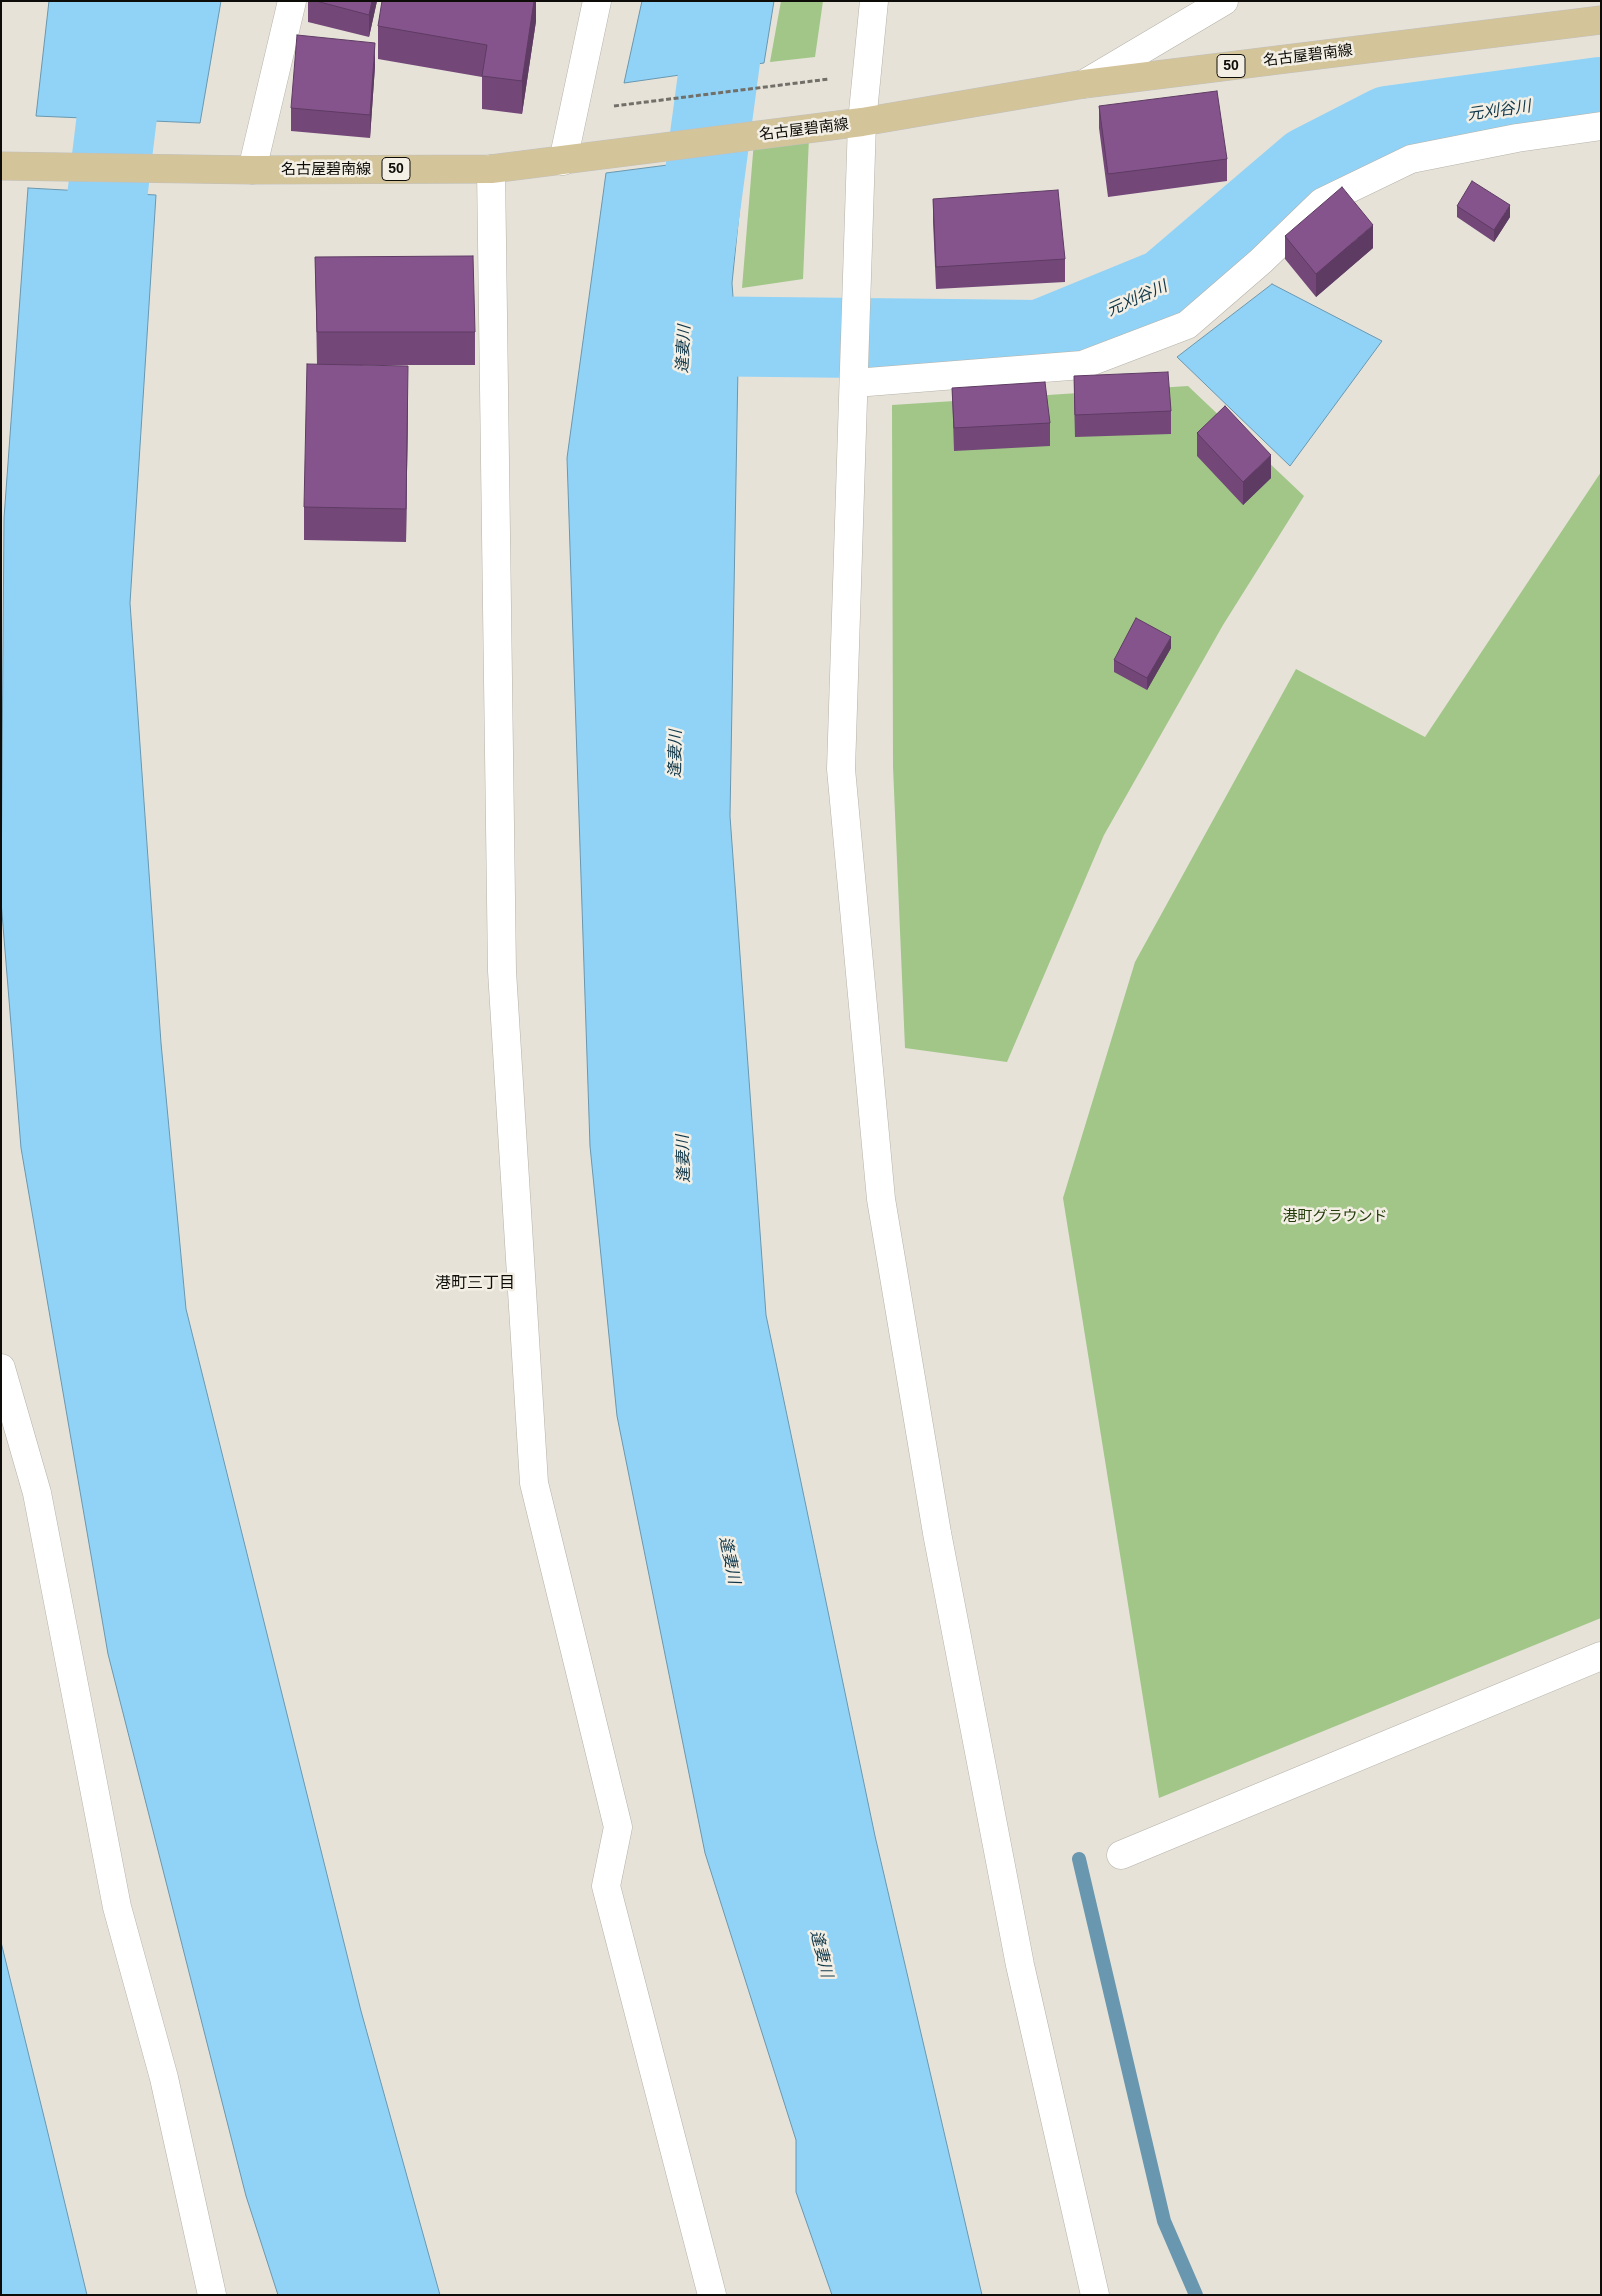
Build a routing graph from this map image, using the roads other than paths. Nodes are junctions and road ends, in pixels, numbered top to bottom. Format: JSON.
{"nodes":[{"id":1,"x":292,"y":1,"type":"edge"},
{"id":2,"x":596,"y":1,"type":"edge"},
{"id":3,"x":874,"y":1,"type":"edge"},
{"id":4,"x":1224,"y":1,"type":"edge"},
{"id":5,"x":1601,"y":20,"type":"edge"},
{"id":6,"x":1084,"y":84,"type":"junction"},
{"id":7,"x":862,"y":122,"type":"junction"},
{"id":8,"x":1601,"y":126,"type":"edge"},
{"id":9,"x":563,"y":161,"type":"junction"},
{"id":10,"x":1,"y":166,"type":"edge"},
{"id":11,"x":240,"y":169,"type":"junction"},
{"id":12,"x":491,"y":169,"type":"junction"},
{"id":13,"x":855,"y":381,"type":"junction"},
{"id":14,"x":1,"y":1368,"type":"edge"},
{"id":15,"x":1601,"y":1656,"type":"edge"},
{"id":16,"x":1121,"y":1855,"type":"dead end"},
{"id":17,"x":212,"y":2295,"type":"edge"},
{"id":18,"x":712,"y":2295,"type":"edge"},
{"id":19,"x":1094,"y":2295,"type":"edge"}],
"edges":[{"from":1,"to":11,"type":"street"},
{"from":2,"to":9,"type":"street"},
{"from":3,"to":7,"type":"street"},
{"from":4,"to":6,"type":"street"},
{"from":5,"to":6,"type":"main road","name":"名古屋碧南線","number":"50"},
{"from":6,"to":7,"type":"main road","name":"名古屋碧南線","number":"50"},
{"from":7,"to":9,"type":"main road","name":"名古屋碧南線","number":"50"},
{"from":7,"to":13,"type":"street"},
{"from":8,"to":13,"type":"street"},
{"from":9,"to":12,"type":"main road","name":"名古屋碧南線","number":"50"},
{"from":10,"to":11,"type":"main road","name":"名古屋碧南線","number":"50"},
{"from":11,"to":12,"type":"main road","name":"名古屋碧南線","number":"50"},
{"from":12,"to":18,"type":"street"},
{"from":13,"to":19,"type":"street"},
{"from":14,"to":17,"type":"street"},
{"from":15,"to":16,"type":"street"}]}
